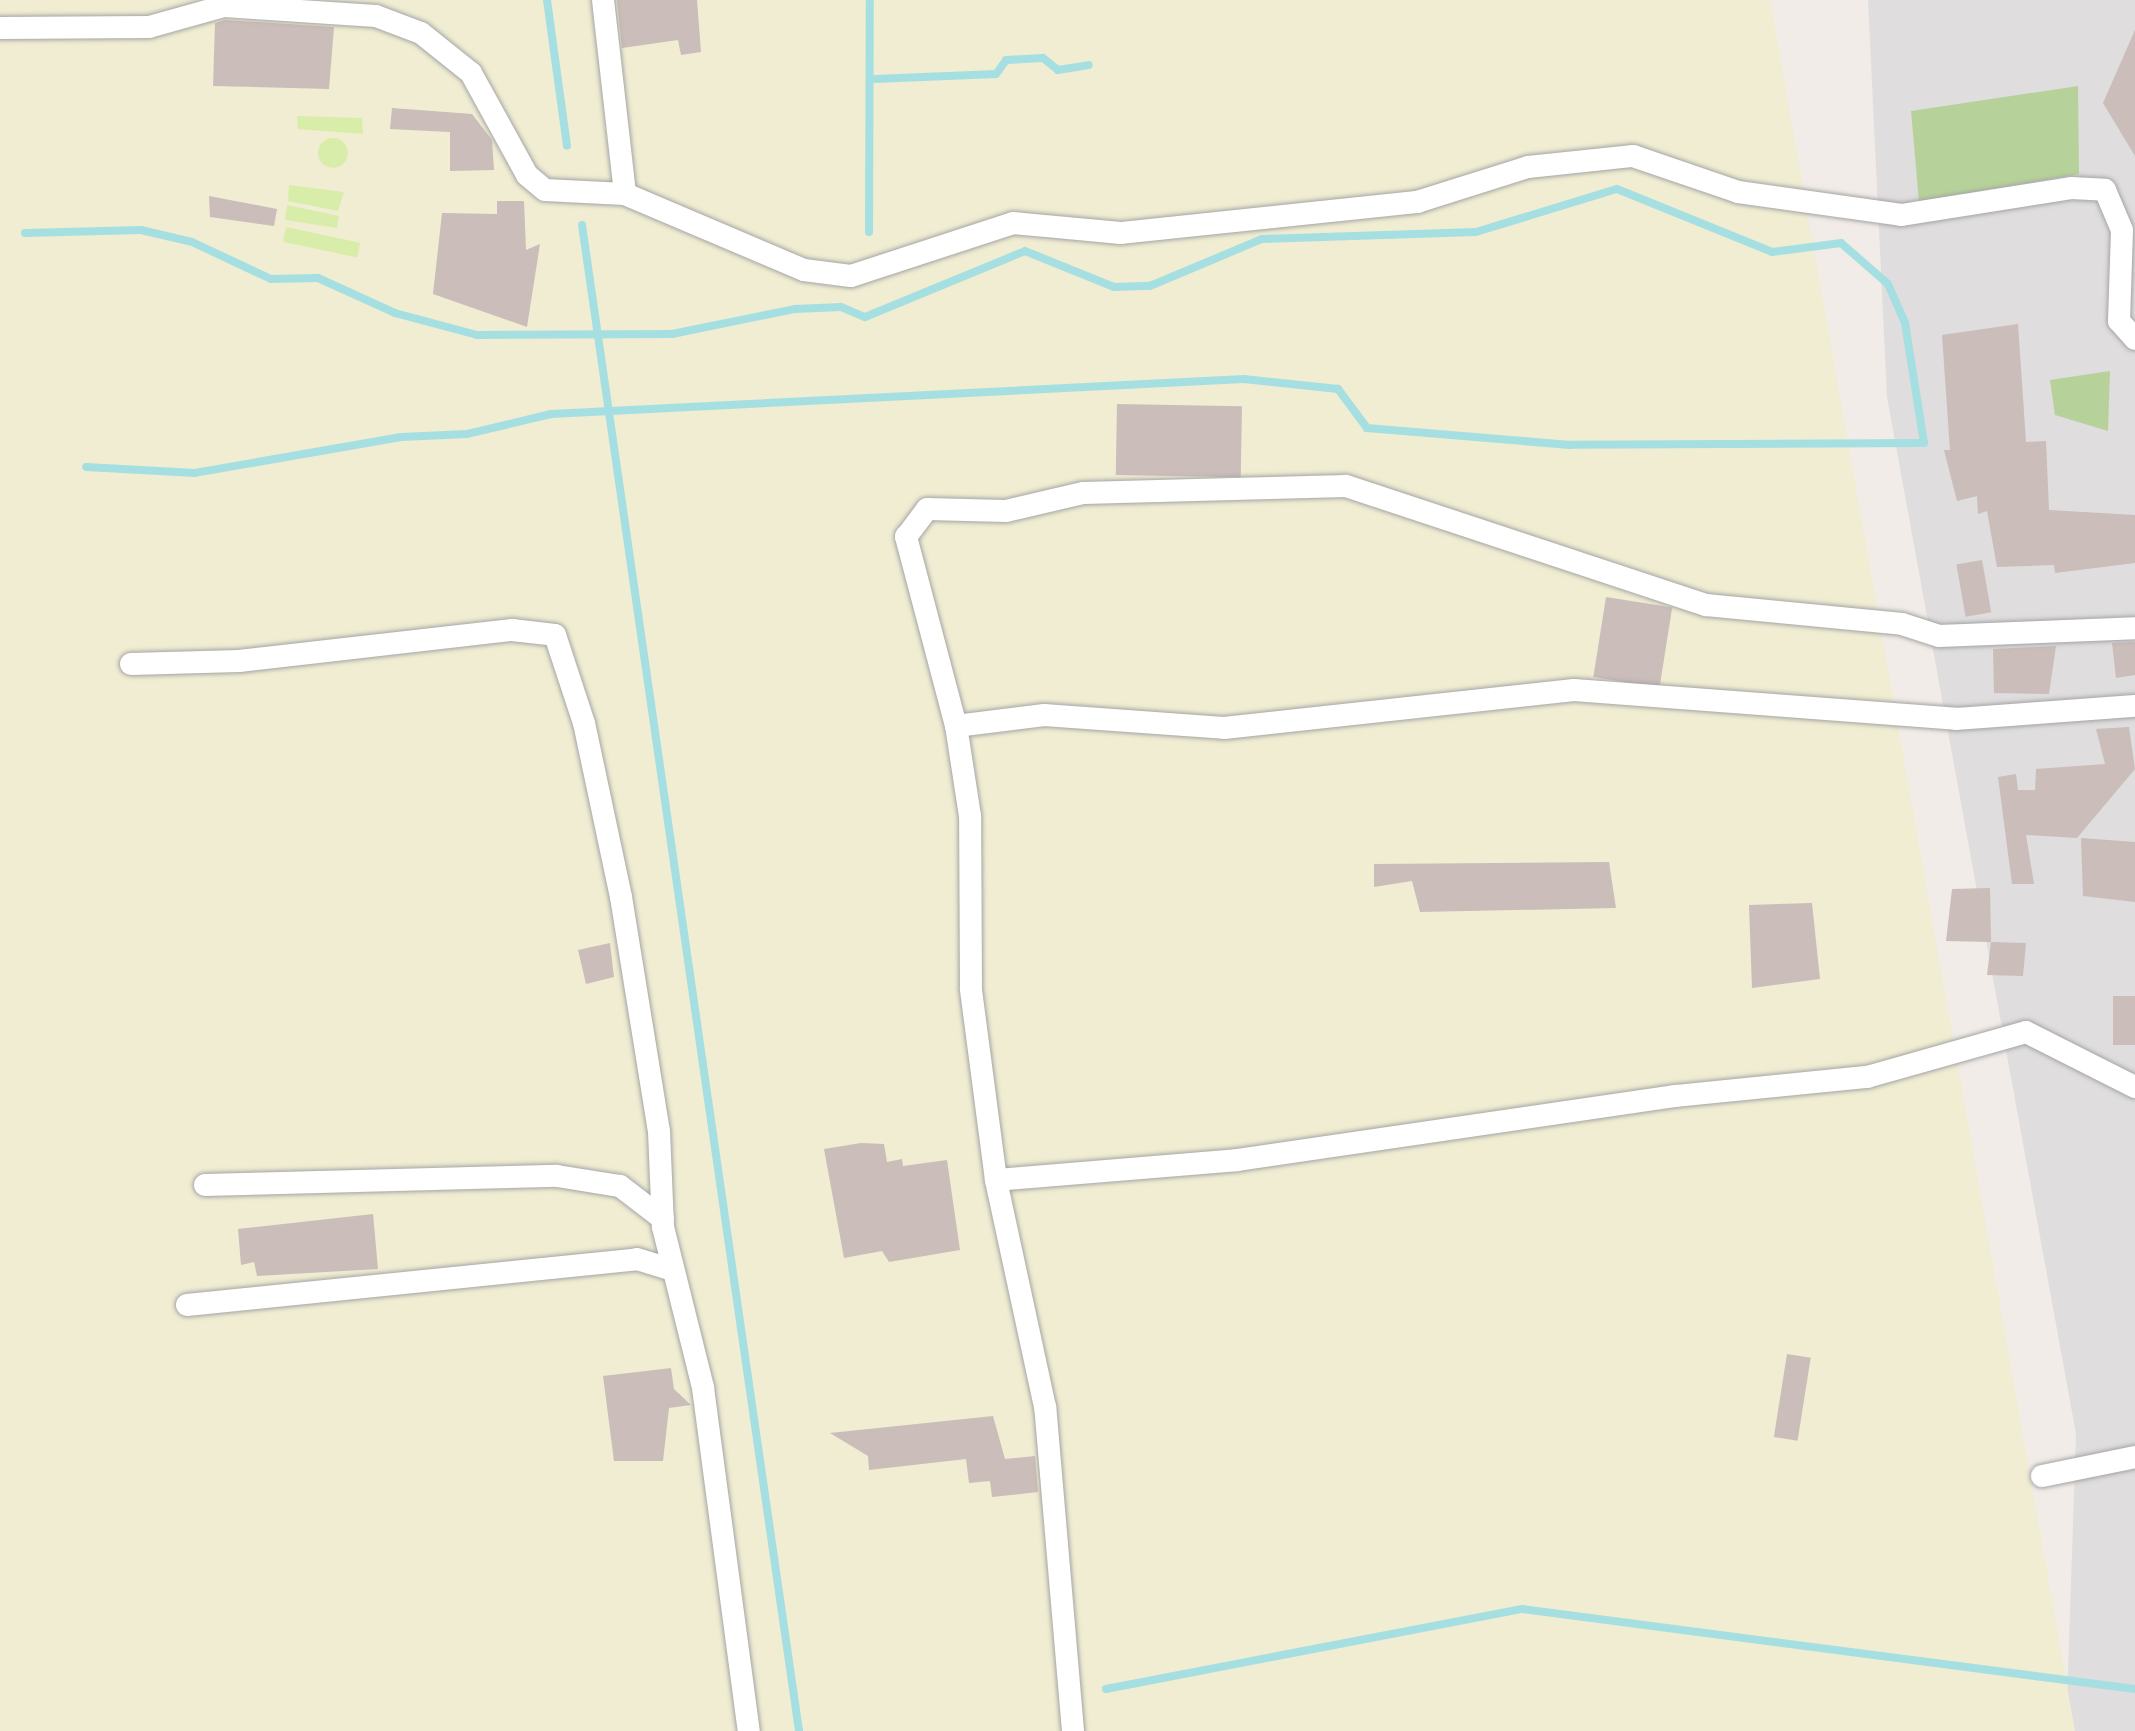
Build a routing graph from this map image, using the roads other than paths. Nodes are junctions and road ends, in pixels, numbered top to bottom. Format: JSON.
{"nodes":[{"id":1,"x":603,"y":0,"type":"edge"},
{"id":2,"x":0,"y":28,"type":"edge"},
{"id":3,"x":625,"y":194,"type":"junction"},
{"id":4,"x":2135,"y":339,"type":"edge"},
{"id":5,"x":2135,"y":628,"type":"edge"},
{"id":6,"x":131,"y":664,"type":"dead end"},
{"id":7,"x":2135,"y":706,"type":"edge"},
{"id":8,"x":956,"y":726,"type":"junction"},
{"id":9,"x":2135,"y":1087,"type":"edge"},
{"id":10,"x":996,"y":1180,"type":"junction"},
{"id":11,"x":205,"y":1185,"type":"dead end"},
{"id":12,"x":663,"y":1219,"type":"junction"},
{"id":13,"x":670,"y":1269,"type":"junction"},
{"id":14,"x":187,"y":1305,"type":"dead end"},
{"id":15,"x":2135,"y":1457,"type":"edge"},
{"id":16,"x":2042,"y":1476,"type":"dead end"},
{"id":17,"x":749,"y":1731,"type":"edge"},
{"id":18,"x":1073,"y":1731,"type":"edge"}],
"edges":[{"from":1,"to":3,"type":"street"},
{"from":2,"to":3,"type":"street"},
{"from":3,"to":4,"type":"street"},
{"from":5,"to":8,"type":"street"},
{"from":6,"to":12,"type":"street"},
{"from":7,"to":8,"type":"street"},
{"from":8,"to":10,"type":"street"},
{"from":9,"to":10,"type":"street"},
{"from":10,"to":18,"type":"street"},
{"from":11,"to":12,"type":"street"},
{"from":12,"to":13,"type":"street"},
{"from":13,"to":14,"type":"street"},
{"from":13,"to":17,"type":"street"},
{"from":15,"to":16,"type":"street"}]}
